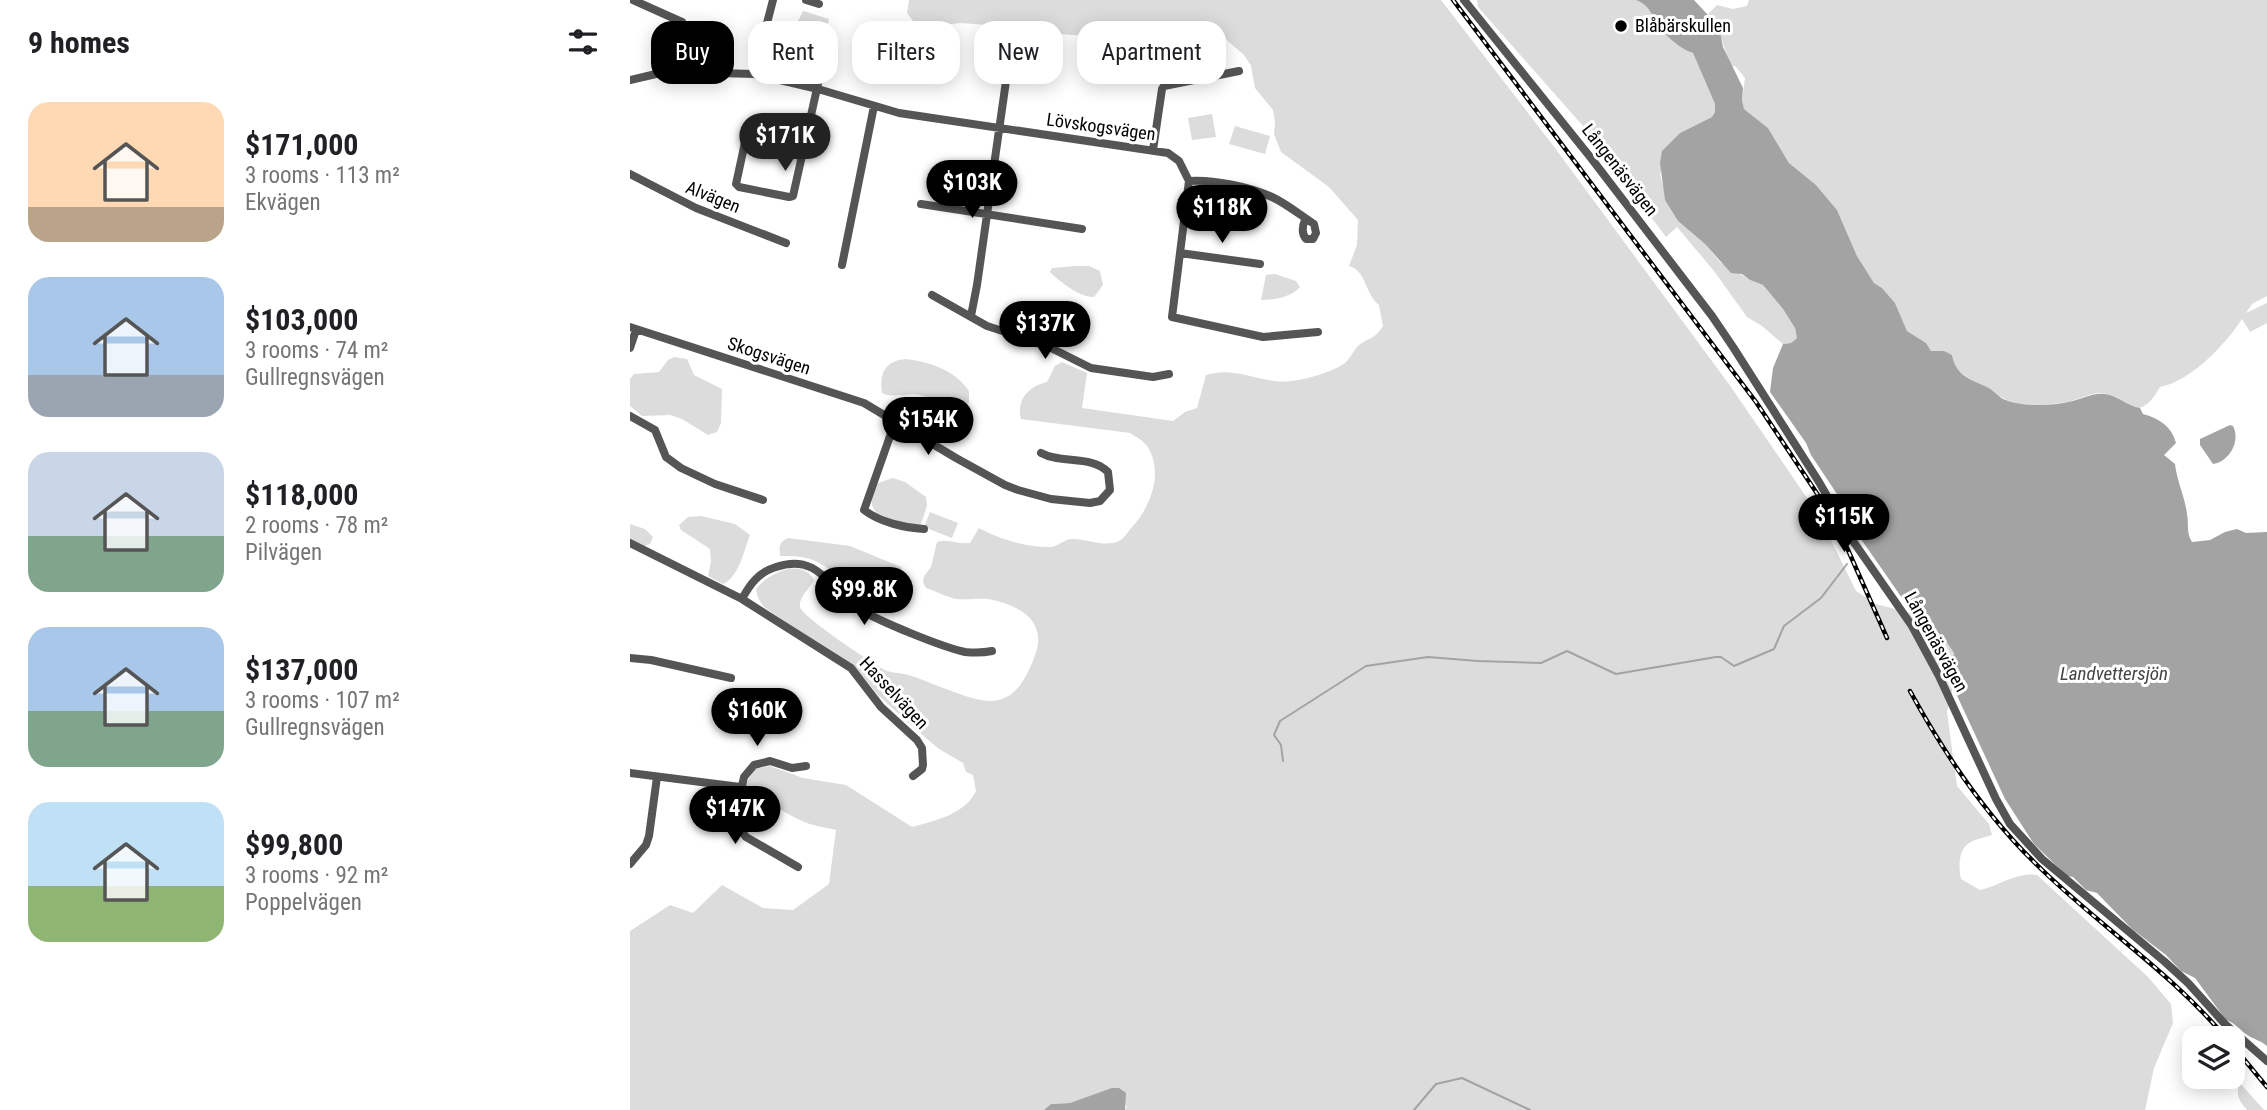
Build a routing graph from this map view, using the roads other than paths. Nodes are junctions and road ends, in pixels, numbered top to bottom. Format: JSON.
{"nodes":[{"id":1,"x":633,"y":0,"type":"edge"},
{"id":2,"x":773,"y":0,"type":"edge"},
{"id":3,"x":806,"y":0,"type":"edge"},
{"id":4,"x":1464,"y":0,"type":"edge"},
{"id":5,"x":819,"y":4,"type":"dead end"},
{"id":6,"x":680,"y":21,"type":"edge"},
{"id":7,"x":1239,"y":71,"type":"dead end"},
{"id":8,"x":630,"y":80,"type":"edge"},
{"id":9,"x":1006,"y":84,"type":"edge"},
{"id":10,"x":818,"y":89,"type":"junction"},
{"id":11,"x":874,"y":106,"type":"junction"},
{"id":12,"x":749,"y":124,"type":"dead end"},
{"id":13,"x":1000,"y":130,"type":"junction"},
{"id":14,"x":1153,"y":150,"type":"junction"},
{"id":15,"x":630,"y":174,"type":"edge"},
{"id":16,"x":1189,"y":181,"type":"junction"},
{"id":17,"x":921,"y":204,"type":"dead end"},
{"id":18,"x":987,"y":215,"type":"junction"},
{"id":19,"x":1305,"y":220,"type":"dead end"},
{"id":20,"x":1082,"y":229,"type":"dead end"},
{"id":21,"x":786,"y":243,"type":"dead end"},
{"id":22,"x":1180,"y":253,"type":"junction"},
{"id":23,"x":1260,"y":264,"type":"dead end"},
{"id":24,"x":842,"y":265,"type":"dead end"},
{"id":25,"x":932,"y":295,"type":"dead end"},
{"id":26,"x":971,"y":316,"type":"junction"},
{"id":27,"x":633,"y":329,"type":"edge"},
{"id":28,"x":1318,"y":332,"type":"dead end"},
{"id":29,"x":630,"y":348,"type":"edge"},
{"id":30,"x":1169,"y":374,"type":"dead end"},
{"id":31,"x":630,"y":416,"type":"edge"},
{"id":32,"x":895,"y":422,"type":"junction"},
{"id":33,"x":1041,"y":453,"type":"dead end"},
{"id":34,"x":763,"y":500,"type":"dead end"},
{"id":35,"x":924,"y":529,"type":"dead end"},
{"id":36,"x":630,"y":543,"type":"edge"},
{"id":37,"x":742,"y":599,"type":"junction"},
{"id":38,"x":992,"y":651,"type":"dead end"},
{"id":39,"x":630,"y":658,"type":"edge"},
{"id":40,"x":731,"y":678,"type":"dead end"},
{"id":41,"x":806,"y":766,"type":"dead end"},
{"id":42,"x":630,"y":773,"type":"edge"},
{"id":43,"x":913,"y":776,"type":"dead end"},
{"id":44,"x":657,"y":777,"type":"junction"},
{"id":45,"x":740,"y":788,"type":"junction"},
{"id":46,"x":630,"y":864,"type":"edge"},
{"id":47,"x":798,"y":867,"type":"dead end"},
{"id":48,"x":2267,"y":1061,"type":"edge"}],
"edges":[{"from":1,"to":6,"type":"street"},
{"from":2,"to":10,"type":"street"},
{"from":3,"to":5,"type":"street"},
{"from":4,"to":48,"type":"street","name":"Långenäsvägen"},
{"from":7,"to":14,"type":"street"},
{"from":8,"to":10,"type":"street","name":"Lövskogsvägen"},
{"from":9,"to":13,"type":"street"},
{"from":10,"to":11,"type":"street","name":"Lövskogsvägen"},
{"from":10,"to":12,"type":"street"},
{"from":11,"to":13,"type":"street","name":"Lövskogsvägen"},
{"from":11,"to":24,"type":"street"},
{"from":13,"to":14,"type":"street","name":"Lövskogsvägen"},
{"from":13,"to":18,"type":"street"},
{"from":14,"to":16,"type":"street","name":"Lövskogsvägen"},
{"from":15,"to":21,"type":"street","name":"Alvägen"},
{"from":16,"to":19,"type":"street"},
{"from":16,"to":22,"type":"street"},
{"from":17,"to":18,"type":"street"},
{"from":18,"to":20,"type":"street"},
{"from":18,"to":26,"type":"street"},
{"from":22,"to":23,"type":"street"},
{"from":22,"to":28,"type":"street"},
{"from":25,"to":26,"type":"street"},
{"from":26,"to":30,"type":"street"},
{"from":27,"to":29,"type":"street"},
{"from":27,"to":32,"type":"street","name":"Skogsvägen"},
{"from":31,"to":34,"type":"street"},
{"from":32,"to":33,"type":"street","name":"Skogsvägen"},
{"from":32,"to":35,"type":"street"},
{"from":36,"to":37,"type":"street","name":"Hasselvägen"},
{"from":37,"to":38,"type":"street"},
{"from":37,"to":43,"type":"street","name":"Hasselvägen"},
{"from":39,"to":40,"type":"street"},
{"from":41,"to":45,"type":"street"},
{"from":42,"to":44,"type":"street"},
{"from":44,"to":45,"type":"street"},
{"from":44,"to":46,"type":"street"},
{"from":45,"to":47,"type":"street"}]}
